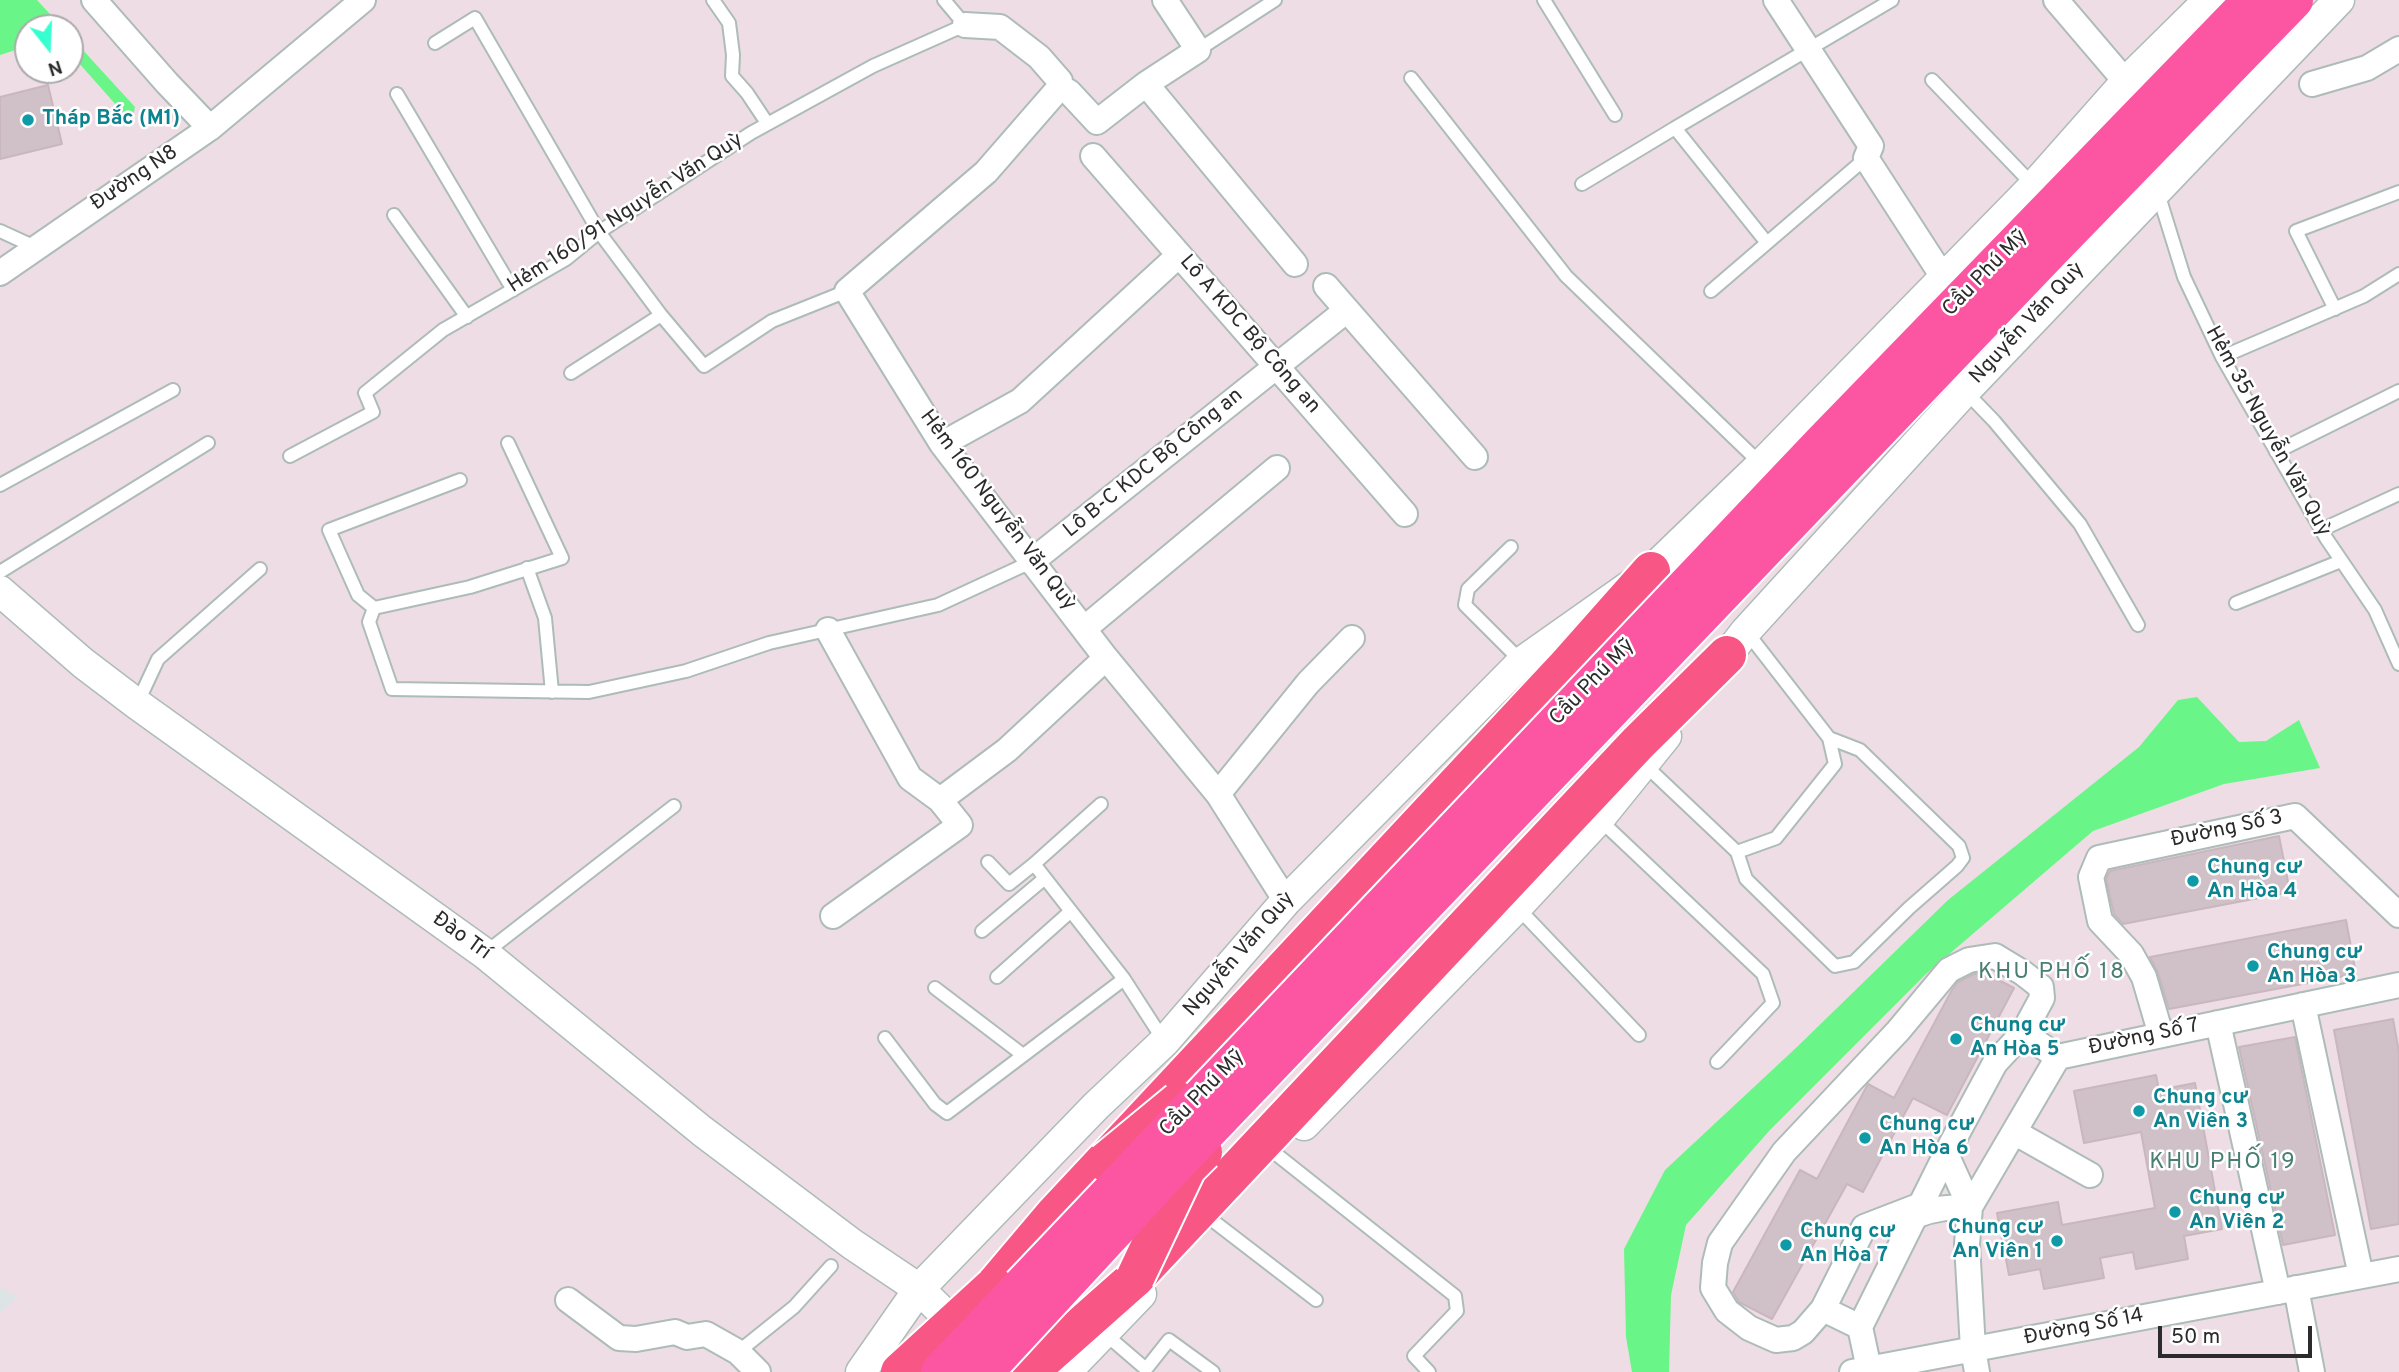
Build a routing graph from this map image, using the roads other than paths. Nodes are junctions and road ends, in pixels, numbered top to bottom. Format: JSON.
{"nodes":[{"id":1,"x":94,"y":0,"type":"edge"},
{"id":2,"x":363,"y":0,"type":"edge"},
{"id":3,"x":713,"y":0,"type":"edge"},
{"id":4,"x":944,"y":0,"type":"edge"},
{"id":5,"x":1165,"y":0,"type":"edge"},
{"id":6,"x":1275,"y":0,"type":"edge"},
{"id":7,"x":1544,"y":0,"type":"edge"},
{"id":8,"x":1776,"y":0,"type":"edge"},
{"id":9,"x":1892,"y":0,"type":"edge"},
{"id":10,"x":2056,"y":0,"type":"edge"},
{"id":11,"x":2209,"y":0,"type":"edge"},
{"id":12,"x":2234,"y":0,"type":"edge"},
{"id":13,"x":2252,"y":0,"type":"edge"},
{"id":14,"x":2294,"y":0,"type":"edge"},
{"id":15,"x":2307,"y":0,"type":"edge"},
{"id":16,"x":2339,"y":0,"type":"edge"},
{"id":17,"x":965,"y":25,"type":"junction"},
{"id":18,"x":435,"y":43,"type":"dead end"},
{"id":19,"x":1808,"y":49,"type":"junction"},
{"id":20,"x":2399,"y":49,"type":"edge"},
{"id":21,"x":1198,"y":50,"type":"junction"},
{"id":22,"x":1411,"y":78,"type":"dead end"},
{"id":23,"x":1932,"y":80,"type":"dead end"},
{"id":24,"x":2126,"y":82,"type":"junction"},
{"id":25,"x":1146,"y":84,"type":"junction"},
{"id":26,"x":2312,"y":84,"type":"dead end"},
{"id":27,"x":1060,"y":87,"type":"junction"},
{"id":28,"x":397,"y":94,"type":"dead end"},
{"id":29,"x":1615,"y":115,"type":"dead end"},
{"id":30,"x":767,"y":123,"type":"junction"},
{"id":31,"x":210,"y":128,"type":"junction"},
{"id":32,"x":1675,"y":128,"type":"junction"},
{"id":33,"x":1093,"y":156,"type":"dead end"},
{"id":34,"x":1866,"y":158,"type":"junction"},
{"id":35,"x":1582,"y":184,"type":"dead end"},
{"id":36,"x":2034,"y":186,"type":"junction"},
{"id":37,"x":2157,"y":188,"type":"junction"},
{"id":38,"x":2399,"y":192,"type":"edge"},
{"id":39,"x":394,"y":215,"type":"dead end"},
{"id":40,"x":0,"y":231,"type":"edge"},
{"id":41,"x":599,"y":232,"type":"junction"},
{"id":42,"x":1767,"y":243,"type":"junction"},
{"id":43,"x":35,"y":247,"type":"junction"},
{"id":44,"x":1179,"y":255,"type":"junction"},
{"id":45,"x":1295,"y":264,"type":"dead end"},
{"id":46,"x":0,"y":273,"type":"edge"},
{"id":47,"x":2399,"y":274,"type":"edge"},
{"id":48,"x":1943,"y":277,"type":"junction"},
{"id":49,"x":1326,"y":286,"type":"dead end"},
{"id":50,"x":513,"y":290,"type":"junction"},
{"id":51,"x":847,"y":291,"type":"junction"},
{"id":52,"x":1711,"y":291,"type":"dead end"},
{"id":53,"x":2335,"y":309,"type":"junction"},
{"id":54,"x":1347,"y":310,"type":"junction"},
{"id":55,"x":661,"y":315,"type":"junction"},
{"id":56,"x":467,"y":317,"type":"junction"},
{"id":57,"x":2222,"y":357,"type":"junction"},
{"id":58,"x":1276,"y":366,"type":"junction"},
{"id":59,"x":1853,"y":371,"type":"junction"},
{"id":60,"x":571,"y":373,"type":"dead end"},
{"id":61,"x":173,"y":390,"type":"dead end"},
{"id":62,"x":1965,"y":391,"type":"junction"},
{"id":63,"x":2399,"y":391,"type":"edge"},
{"id":64,"x":1924,"y":435,"type":"junction"},
{"id":65,"x":208,"y":443,"type":"dead end"},
{"id":66,"x":508,"y":443,"type":"dead end"},
{"id":67,"x":942,"y":444,"type":"junction"},
{"id":68,"x":2276,"y":452,"type":"junction"},
{"id":69,"x":290,"y":456,"type":"dead end"},
{"id":70,"x":1475,"y":457,"type":"dead end"},
{"id":71,"x":1761,"y":465,"type":"junction"},
{"id":72,"x":1277,"y":468,"type":"dead end"},
{"id":73,"x":460,"y":480,"type":"dead end"},
{"id":74,"x":0,"y":485,"type":"edge"},
{"id":75,"x":2399,"y":494,"type":"edge"},
{"id":76,"x":1405,"y":514,"type":"dead end"},
{"id":77,"x":2321,"y":530,"type":"junction"},
{"id":78,"x":1511,"y":547,"type":"dead end"},
{"id":79,"x":2341,"y":561,"type":"junction"},
{"id":80,"x":1031,"y":562,"type":"junction"},
{"id":81,"x":527,"y":568,"type":"junction"},
{"id":82,"x":260,"y":569,"type":"dead end"},
{"id":83,"x":1651,"y":571,"type":"junction"},
{"id":84,"x":0,"y":572,"type":"edge"},
{"id":85,"x":0,"y":592,"type":"edge"},
{"id":86,"x":2236,"y":603,"type":"dead end"},
{"id":87,"x":374,"y":608,"type":"junction"},
{"id":88,"x":2138,"y":625,"type":"dead end"},
{"id":89,"x":1085,"y":628,"type":"junction"},
{"id":90,"x":828,"y":630,"type":"junction"},
{"id":91,"x":1352,"y":638,"type":"dead end"},
{"id":92,"x":1736,"y":643,"type":"junction"},
{"id":93,"x":1106,"y":658,"type":"junction"},
{"id":94,"x":1522,"y":662,"type":"junction"},
{"id":95,"x":2399,"y":664,"type":"edge"},
{"id":96,"x":1565,"y":668,"type":"joint"},
{"id":97,"x":552,"y":692,"type":"junction"},
{"id":98,"x":137,"y":704,"type":"junction"},
{"id":99,"x":1829,"y":738,"type":"junction"},
{"id":100,"x":1641,"y":754,"type":"junction"},
{"id":101,"x":1218,"y":794,"type":"junction"},
{"id":102,"x":940,"y":800,"type":"junction"},
{"id":103,"x":1101,"y":804,"type":"dead end"},
{"id":104,"x":674,"y":806,"type":"dead end"},
{"id":105,"x":1598,"y":819,"type":"junction"},
{"id":106,"x":1737,"y":852,"type":"junction"},
{"id":107,"x":988,"y":862,"type":"dead end"},
{"id":108,"x":1034,"y":864,"type":"junction"},
{"id":109,"x":1045,"y":878,"type":"junction"},
{"id":110,"x":1286,"y":901,"type":"junction"},
{"id":111,"x":1517,"y":907,"type":"junction"},
{"id":112,"x":1071,"y":911,"type":"junction"},
{"id":113,"x":2399,"y":915,"type":"edge"},
{"id":114,"x":833,"y":916,"type":"dead end"},
{"id":115,"x":982,"y":931,"type":"dead end"},
{"id":116,"x":484,"y":953,"type":"junction"},
{"id":117,"x":998,"y":977,"type":"dead end"},
{"id":118,"x":1124,"y":979,"type":"junction"},
{"id":119,"x":2399,"y":985,"type":"edge"},
{"id":120,"x":935,"y":988,"type":"dead end"},
{"id":121,"x":2303,"y":1005,"type":"junction"},
{"id":122,"x":2218,"y":1023,"type":"junction"},
{"id":123,"x":2022,"y":1033,"type":"junction"},
{"id":124,"x":1639,"y":1035,"type":"dead end"},
{"id":125,"x":2161,"y":1035,"type":"junction"},
{"id":126,"x":885,"y":1038,"type":"dead end"},
{"id":127,"x":1165,"y":1041,"type":"junction"},
{"id":128,"x":1023,"y":1055,"type":"junction"},
{"id":129,"x":2058,"y":1057,"type":"junction"},
{"id":130,"x":1717,"y":1062,"type":"dead end"},
{"id":131,"x":2014,"y":1132,"type":"junction"},
{"id":132,"x":1276,"y":1154,"type":"junction"},
{"id":133,"x":1946,"y":1154,"type":"junction"},
{"id":134,"x":1105,"y":1161,"type":"junction"},
{"id":135,"x":2090,"y":1175,"type":"dead end"},
{"id":136,"x":1970,"y":1207,"type":"junction"},
{"id":137,"x":1918,"y":1210,"type":"junction"},
{"id":138,"x":1212,"y":1220,"type":"junction"},
{"id":139,"x":831,"y":1266,"type":"dead end"},
{"id":140,"x":2399,"y":1269,"type":"edge"},
{"id":141,"x":2361,"y":1276,"type":"junction"},
{"id":142,"x":1135,"y":1278,"type":"junction"},
{"id":143,"x":994,"y":1286,"type":"junction"},
{"id":144,"x":919,"y":1289,"type":"junction"},
{"id":145,"x":2287,"y":1290,"type":"junction"},
{"id":146,"x":568,"y":1300,"type":"dead end"},
{"id":147,"x":1316,"y":1300,"type":"dead end"},
{"id":148,"x":1823,"y":1309,"type":"junction"},
{"id":149,"x":1860,"y":1327,"type":"junction"},
{"id":150,"x":1104,"y":1333,"type":"junction"},
{"id":151,"x":738,"y":1352,"type":"junction"},
{"id":152,"x":1975,"y":1361,"type":"edge"},
{"id":153,"x":1860,"y":1370,"type":"edge"},
{"id":154,"x":758,"y":1372,"type":"edge"},
{"id":155,"x":861,"y":1372,"type":"edge"},
{"id":156,"x":900,"y":1372,"type":"edge"},
{"id":157,"x":920,"y":1372,"type":"edge"},
{"id":158,"x":940,"y":1372,"type":"edge"},
{"id":159,"x":984,"y":1372,"type":"edge"},
{"id":160,"x":1005,"y":1372,"type":"edge"},
{"id":161,"x":1029,"y":1372,"type":"edge"},
{"id":162,"x":1066,"y":1372,"type":"edge"},
{"id":163,"x":1213,"y":1372,"type":"edge"},
{"id":164,"x":1429,"y":1372,"type":"edge"},
{"id":165,"x":2312,"y":1372,"type":"edge"}],
"edges":[{"from":1,"to":31,"type":"street"},
{"from":2,"to":31,"type":"street","name":"Đường N8"},
{"from":3,"to":30,"type":"lane"},
{"from":4,"to":17,"type":"lane"},
{"from":5,"to":21,"type":"street"},
{"from":6,"to":21,"type":"lane"},
{"from":7,"to":29,"type":"lane"},
{"from":8,"to":19,"type":"street"},
{"from":9,"to":19,"type":"lane"},
{"from":10,"to":24,"type":"street"},
{"from":11,"to":24,"type":"street","name":"Nguyễn Văn Quỳ"},
{"from":12,"to":134,"type":"main road","name":"Cầu Phú Mỹ","bridge":true},
{"from":13,"to":158,"type":"highway","name":"Cầu Phú Mỹ","bridge":true},
{"from":14,"to":159,"type":"highway","name":"Cầu Phú Mỹ","bridge":true},
{"from":15,"to":142,"type":"main road","name":"Cầu Phú Mỹ","bridge":true},
{"from":16,"to":37,"type":"street","name":"Nguyễn Văn Quỳ"},
{"from":17,"to":27,"type":"street"},
{"from":17,"to":30,"type":"lane","name":"Hẻm 160/91 Nguyễn Văn Quỳ"},
{"from":18,"to":41,"type":"lane"},
{"from":19,"to":32,"type":"lane"},
{"from":19,"to":34,"type":"street"},
{"from":20,"to":26,"type":"street"},
{"from":21,"to":25,"type":"street"},
{"from":22,"to":71,"type":"lane"},
{"from":23,"to":36,"type":"lane"},
{"from":24,"to":36,"type":"street","name":"Nguyễn Văn Quỳ"},
{"from":25,"to":27,"type":"street"},
{"from":25,"to":45,"type":"street"},
{"from":27,"to":51,"type":"street"},
{"from":28,"to":50,"type":"lane"},
{"from":30,"to":41,"type":"lane","name":"Hẻm 160/91 Nguyễn Văn Quỳ"},
{"from":31,"to":43,"type":"street","name":"Đường N8"},
{"from":32,"to":35,"type":"lane"},
{"from":32,"to":42,"type":"lane"},
{"from":33,"to":44,"type":"street","name":"Lô A KDC Bộ Công an"},
{"from":34,"to":42,"type":"lane"},
{"from":34,"to":48,"type":"street"},
{"from":36,"to":48,"type":"street","name":"Nguyễn Văn Quỳ"},
{"from":37,"to":57,"type":"lane","name":"Hẻm 35 Nguyễn Văn Quỳ"},
{"from":37,"to":62,"type":"street","name":"Nguyễn Văn Quỳ"},
{"from":38,"to":53,"type":"lane"},
{"from":39,"to":56,"type":"lane"},
{"from":40,"to":43,"type":"lane"},
{"from":41,"to":50,"type":"lane","name":"Hẻm 160/91 Nguyễn Văn Quỳ"},
{"from":41,"to":55,"type":"lane"},
{"from":42,"to":52,"type":"lane"},
{"from":43,"to":46,"type":"street","name":"Đường N8"},
{"from":44,"to":58,"type":"street","name":"Lô A KDC Bộ Công an"},
{"from":44,"to":67,"type":"street"},
{"from":47,"to":53,"type":"lane"},
{"from":48,"to":59,"type":"street","name":"Nguyễn Văn Quỳ"},
{"from":49,"to":54,"type":"street"},
{"from":50,"to":56,"type":"lane","name":"Hẻm 160/91 Nguyễn Văn Quỳ"},
{"from":51,"to":55,"type":"lane"},
{"from":51,"to":67,"type":"street","name":"Hẻm 160 Nguyễn Văn Quỳ"},
{"from":53,"to":57,"type":"lane"},
{"from":54,"to":58,"type":"street","name":"Lô B-C KDC Bộ Công an"},
{"from":54,"to":70,"type":"street"},
{"from":55,"to":60,"type":"lane"},
{"from":56,"to":69,"type":"lane","name":"Hẻm 160/91 Nguyễn Văn Quỳ"},
{"from":57,"to":68,"type":"lane","name":"Hẻm 35 Nguyễn Văn Quỳ"},
{"from":58,"to":76,"type":"street","name":"Lô A KDC Bộ Công an"},
{"from":58,"to":80,"type":"street","name":"Lô B-C KDC Bộ Công an"},
{"from":59,"to":64,"type":"street"},
{"from":59,"to":71,"type":"street","name":"Nguyễn Văn Quỳ"},
{"from":61,"to":74,"type":"lane"},
{"from":62,"to":64,"type":"street","name":"Nguyễn Văn Quỳ"},
{"from":62,"to":88,"type":"lane"},
{"from":63,"to":68,"type":"lane"},
{"from":64,"to":92,"type":"street","name":"Nguyễn Văn Quỳ"},
{"from":65,"to":84,"type":"lane"},
{"from":66,"to":81,"type":"lane"},
{"from":67,"to":80,"type":"street","name":"Hẻm 160 Nguyễn Văn Quỳ"},
{"from":68,"to":77,"type":"lane","name":"Hẻm 35 Nguyễn Văn Quỳ"},
{"from":71,"to":83,"type":"street","name":"Nguyễn Văn Quỳ"},
{"from":72,"to":89,"type":"street"},
{"from":73,"to":87,"type":"lane"},
{"from":75,"to":77,"type":"lane"},
{"from":77,"to":79,"type":"lane","name":"Hẻm 35 Nguyễn Văn Quỳ"},
{"from":78,"to":94,"type":"lane"},
{"from":79,"to":86,"type":"lane"},
{"from":79,"to":95,"type":"lane","name":"Hẻm 35 Nguyễn Văn Quỳ"},
{"from":80,"to":89,"type":"street","name":"Hẻm 160 Nguyễn Văn Quỳ"},
{"from":80,"to":90,"type":"lane"},
{"from":81,"to":87,"type":"lane"},
{"from":81,"to":97,"type":"lane"},
{"from":82,"to":98,"type":"lane"},
{"from":83,"to":94,"type":"street","name":"Nguyễn Văn Quỳ"},
{"from":83,"to":96,"type":"main road","name":"Nguyễn Văn Quỳ"},
{"from":85,"to":98,"type":"street","name":"Đào Trí"},
{"from":87,"to":97,"type":"lane"},
{"from":89,"to":93,"type":"street","name":"Hẻm 160 Nguyễn Văn Quỳ"},
{"from":90,"to":97,"type":"lane"},
{"from":90,"to":102,"type":"street"},
{"from":91,"to":101,"type":"street"},
{"from":92,"to":99,"type":"lane"},
{"from":92,"to":100,"type":"main road","name":"Nguyễn Văn Quỳ"},
{"from":93,"to":101,"type":"street","name":"Hẻm 160 Nguyễn Văn Quỳ"},
{"from":93,"to":102,"type":"street"},
{"from":94,"to":110,"type":"street","name":"Nguyễn Văn Quỳ"},
{"from":96,"to":134,"type":"main road","name":"Cầu Phú Mỹ","bridge":true},
{"from":98,"to":116,"type":"street","name":"Đào Trí"},
{"from":99,"to":106,"type":"lane"},
{"from":99,"to":106,"type":"lane"},
{"from":100,"to":105,"type":"street","name":"Nguyễn Văn Quỳ"},
{"from":100,"to":106,"type":"lane"},
{"from":100,"to":142,"type":"main road","name":"Cầu Phú Mỹ"},
{"from":101,"to":110,"type":"street","name":"Hẻm 160 Nguyễn Văn Quỳ"},
{"from":102,"to":114,"type":"street"},
{"from":103,"to":108,"type":"lane"},
{"from":104,"to":116,"type":"lane"},
{"from":105,"to":111,"type":"street","name":"Nguyễn Văn Quỳ"},
{"from":105,"to":130,"type":"lane"},
{"from":107,"to":108,"type":"lane"},
{"from":108,"to":109,"type":"lane"},
{"from":109,"to":112,"type":"lane"},
{"from":109,"to":115,"type":"lane"},
{"from":110,"to":127,"type":"street","name":"Nguyễn Văn Quỳ"},
{"from":111,"to":124,"type":"lane"},
{"from":111,"to":132,"type":"street","name":"Nguyễn Văn Quỳ"},
{"from":112,"to":117,"type":"lane"},
{"from":112,"to":118,"type":"lane"},
{"from":113,"to":125,"type":"street","name":"Đường Số 3"},
{"from":116,"to":144,"type":"street","name":"Đào Trí"},
{"from":118,"to":127,"type":"lane"},
{"from":118,"to":128,"type":"lane"},
{"from":119,"to":121,"type":"street","name":"Đường Số 7"},
{"from":120,"to":128,"type":"lane"},
{"from":121,"to":122,"type":"street","name":"Đường Số 7"},
{"from":121,"to":141,"type":"street"},
{"from":122,"to":125,"type":"street","name":"Đường Số 7"},
{"from":122,"to":145,"type":"street"},
{"from":123,"to":129,"type":"street"},
{"from":123,"to":133,"type":"street"},
{"from":123,"to":148,"type":"street"},
{"from":125,"to":129,"type":"street","name":"Đường Số 7"},
{"from":126,"to":128,"type":"lane"},
{"from":127,"to":144,"type":"street","name":"Nguyễn Văn Quỳ"},
{"from":129,"to":131,"type":"street"},
{"from":131,"to":135,"type":"street"},
{"from":131,"to":136,"type":"street"},
{"from":132,"to":138,"type":"street","name":"Nguyễn Văn Quỳ"},
{"from":132,"to":164,"type":"lane"},
{"from":133,"to":136,"type":"street"},
{"from":133,"to":137,"type":"street"},
{"from":134,"to":143,"type":"main road","name":"Cầu Phú Mỹ"},
{"from":136,"to":137,"type":"street"},
{"from":136,"to":152,"type":"street"},
{"from":137,"to":148,"type":"street"},
{"from":137,"to":149,"type":"street"},
{"from":138,"to":147,"type":"lane"},
{"from":138,"to":150,"type":"street","name":"Nguyễn Văn Quỳ"},
{"from":139,"to":151,"type":"lane"},
{"from":140,"to":141,"type":"street","name":"Đường Số 14"},
{"from":141,"to":145,"type":"street","name":"Đường Số 14"},
{"from":142,"to":161,"type":"main road","name":"Cầu Phú Mỹ"},
{"from":143,"to":156,"type":"main road","name":"Cầu Phú Mỹ","bridge":true},
{"from":143,"to":157,"type":"main road","name":"Cầu Phú Mỹ","bridge":true},
{"from":144,"to":155,"type":"street","name":"Nguyễn Văn Quỳ"},
{"from":144,"to":160,"type":"street","name":"Đào Trí"},
{"from":145,"to":152,"type":"street","name":"Đường Số 14"},
{"from":145,"to":165,"type":"street"},
{"from":146,"to":151,"type":"street"},
{"from":148,"to":149,"type":"street"},
{"from":149,"to":153,"type":"street"},
{"from":150,"to":162,"type":"street","name":"Nguyễn Văn Quỳ"},
{"from":150,"to":163,"type":"lane"},
{"from":151,"to":154,"type":"street"},
{"from":152,"to":153,"type":"street","name":"Đường Số 14"}]}
